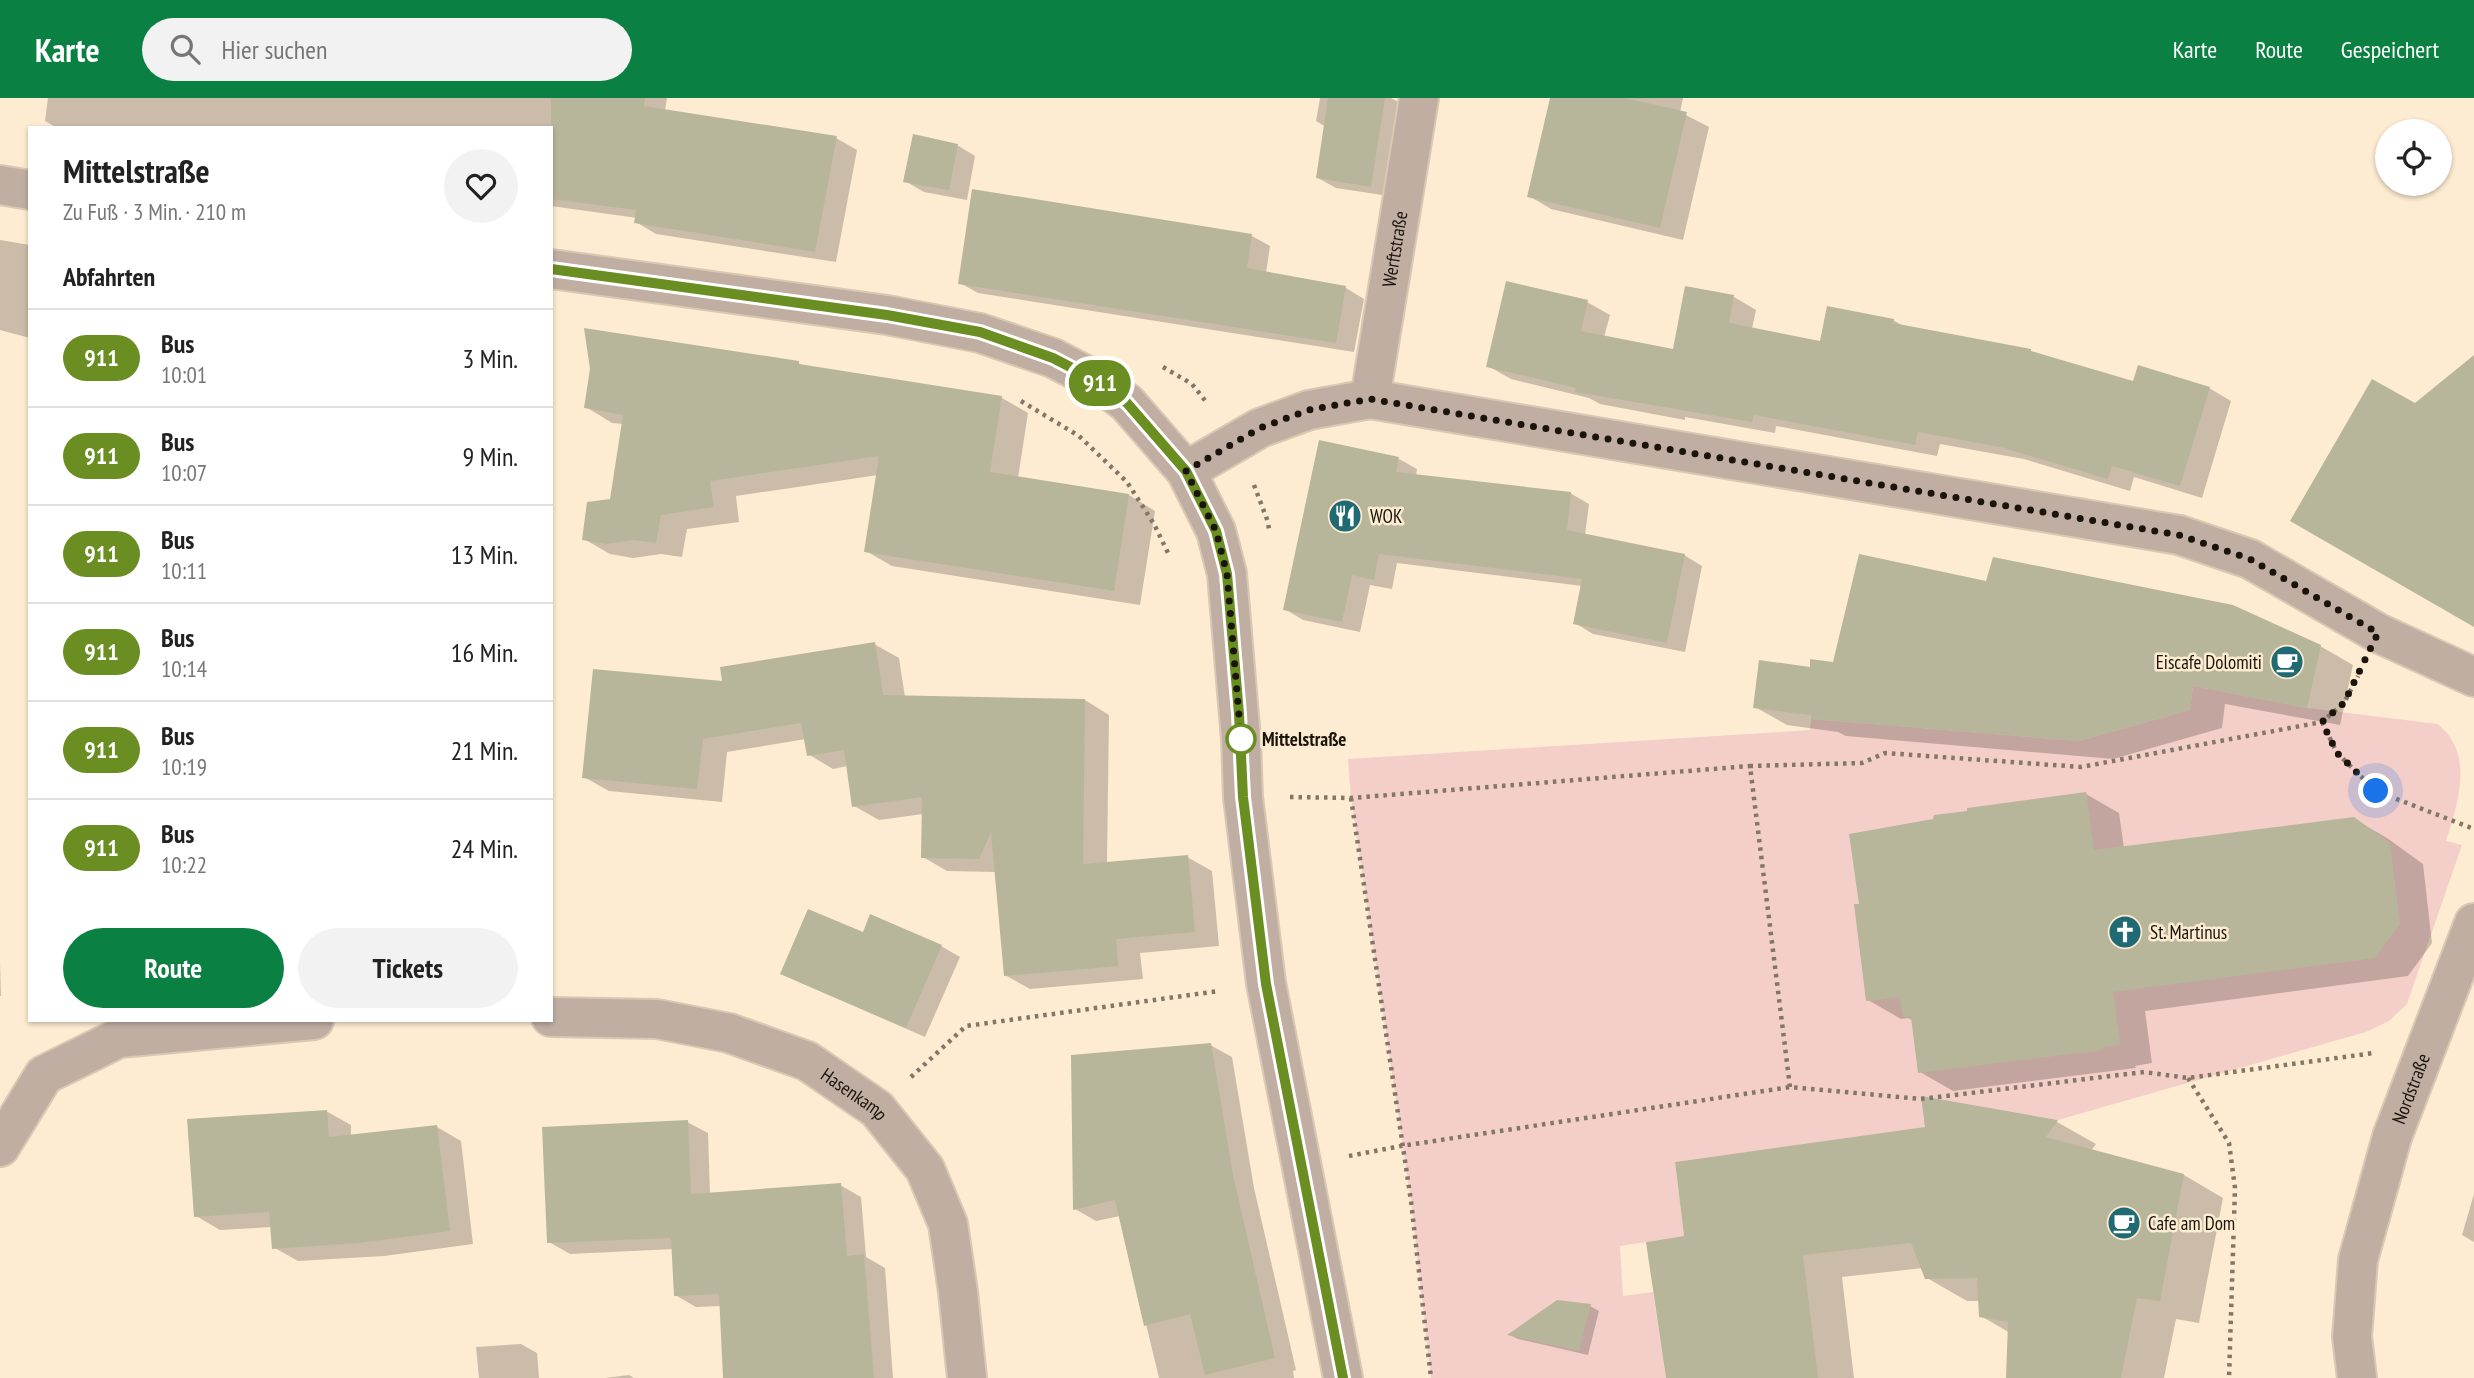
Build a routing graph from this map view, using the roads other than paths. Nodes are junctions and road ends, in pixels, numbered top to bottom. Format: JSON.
{"nodes":[{"id":1,"x":1419,"y":98,"type":"edge"},
{"id":2,"x":0,"y":186,"type":"edge"},
{"id":3,"x":28,"y":190,"type":"edge"},
{"id":4,"x":553,"y":269,"type":"edge"},
{"id":5,"x":1370,"y":399,"type":"junction"},
{"id":6,"x":1186,"y":471,"type":"junction"},
{"id":7,"x":2474,"y":677,"type":"edge"},
{"id":8,"x":2474,"y":923,"type":"edge"},
{"id":9,"x":553,"y":1017,"type":"edge"},
{"id":10,"x":292,"y":1022,"type":"edge"},
{"id":11,"x":0,"y":1147,"type":"edge"},
{"id":12,"x":967,"y":1378,"type":"edge"},
{"id":13,"x":1343,"y":1378,"type":"edge"},
{"id":14,"x":2357,"y":1378,"type":"edge"}],
"edges":[{"from":1,"to":5,"type":"street","name":"Werftstraße"},
{"from":2,"to":3,"type":"street"},
{"from":4,"to":6,"type":"street"},
{"from":5,"to":6,"type":"street"},
{"from":5,"to":7,"type":"street"},
{"from":6,"to":13,"type":"street"},
{"from":8,"to":14,"type":"street","name":"Nordstraße"},
{"from":9,"to":12,"type":"street","name":"Hasenkamp"},
{"from":10,"to":11,"type":"street"}]}
